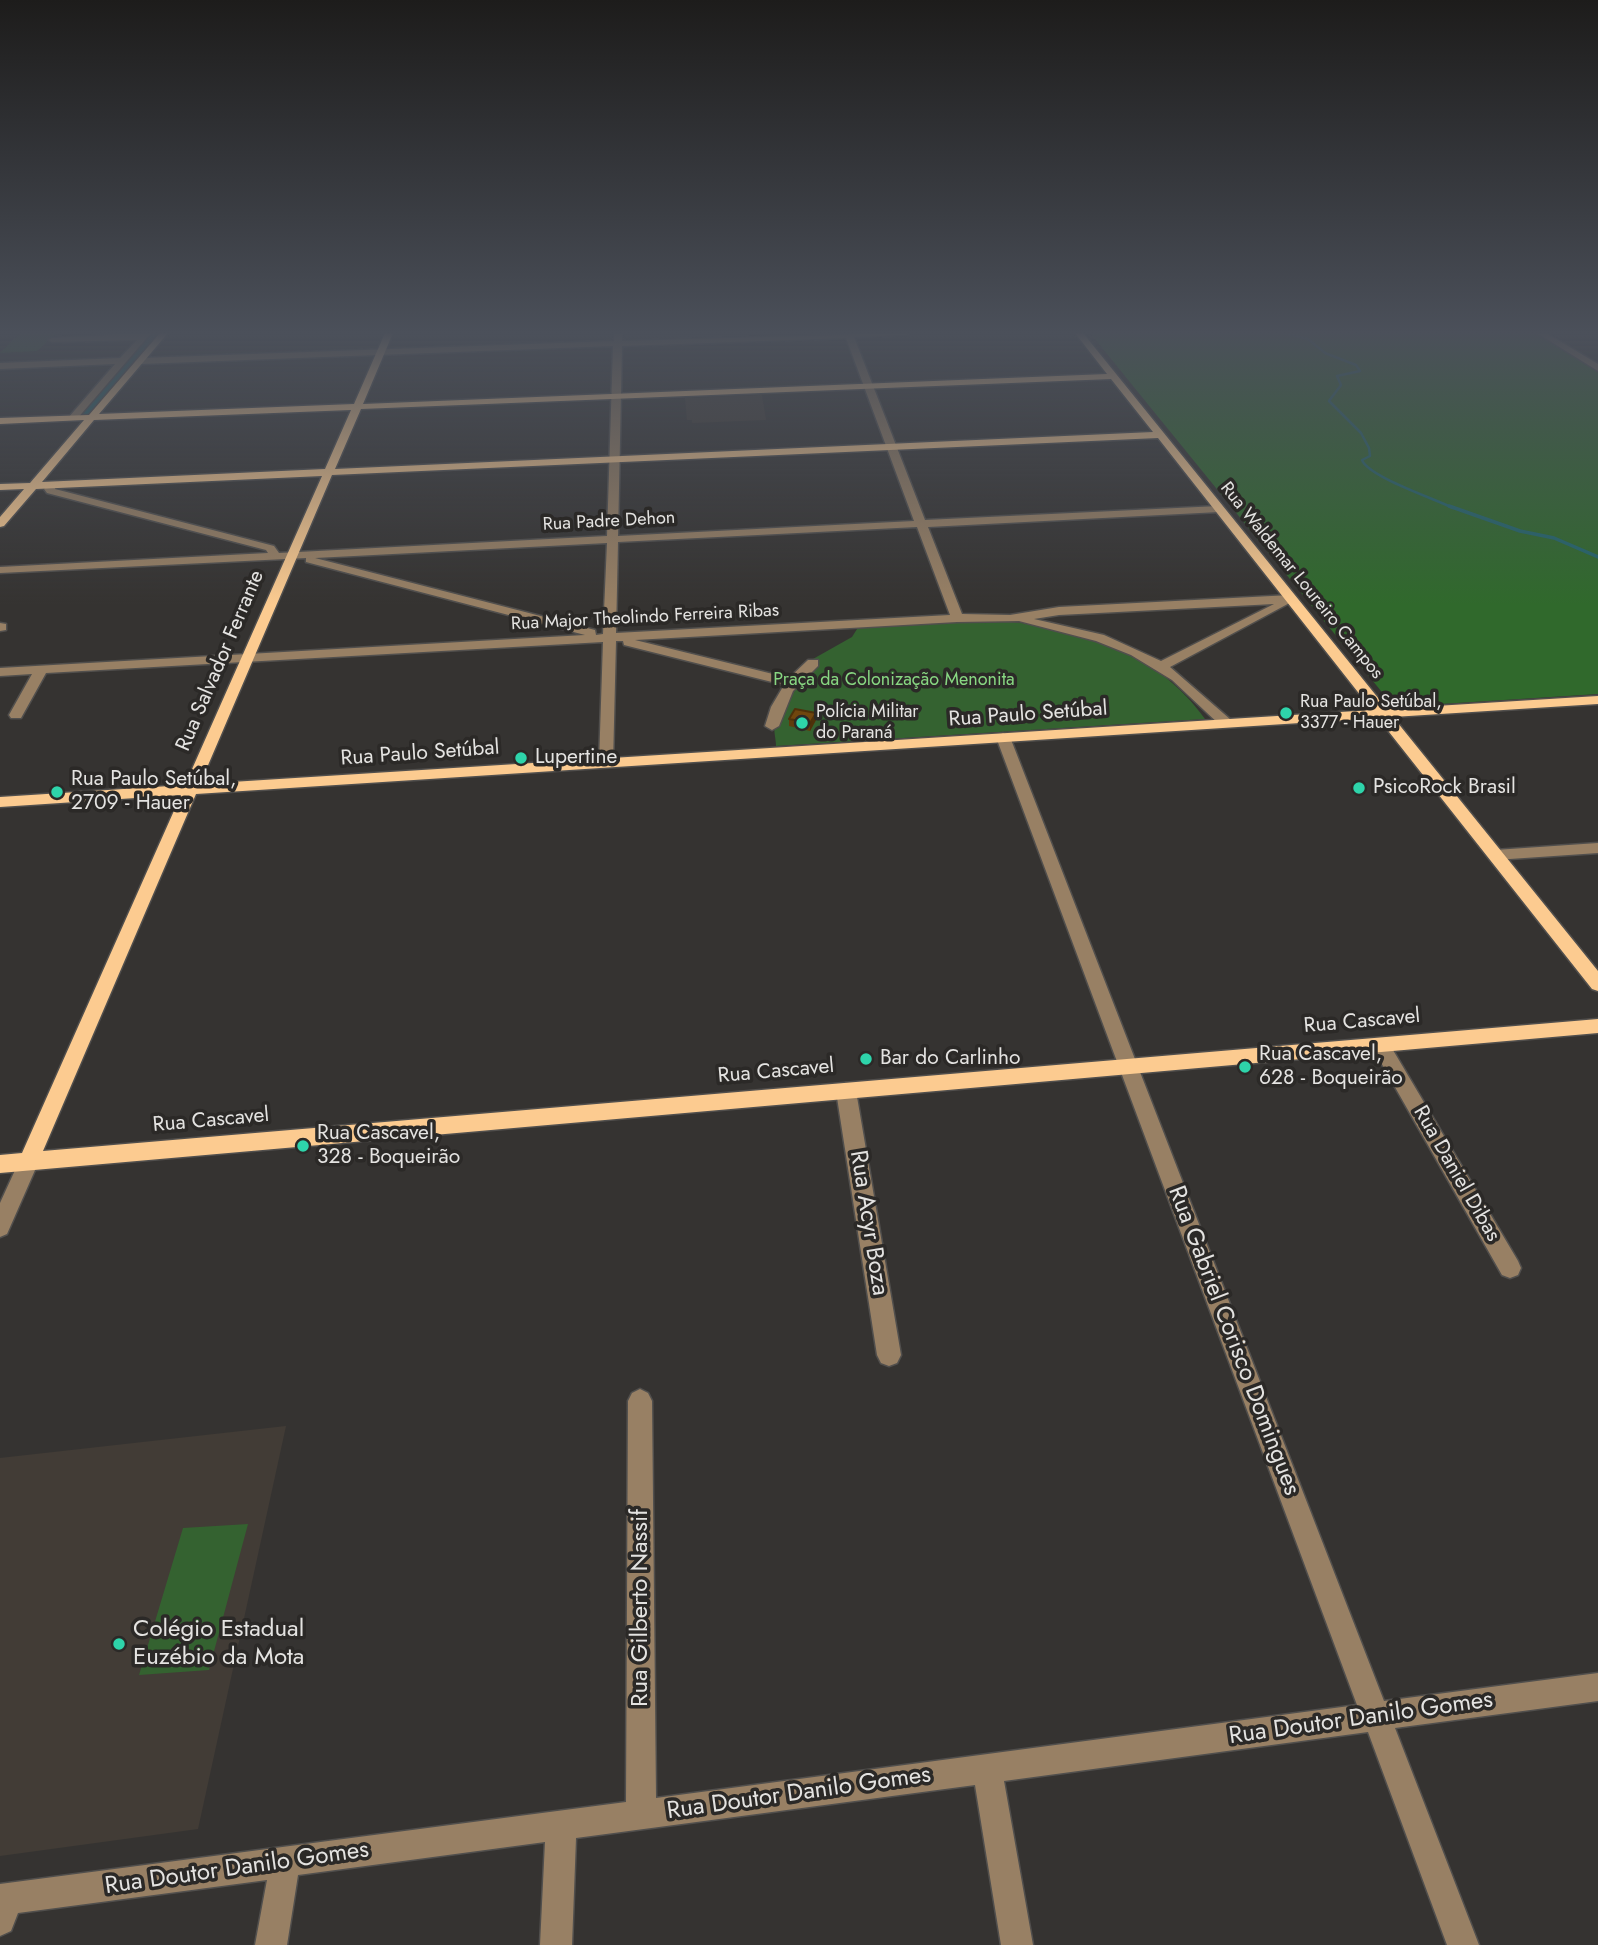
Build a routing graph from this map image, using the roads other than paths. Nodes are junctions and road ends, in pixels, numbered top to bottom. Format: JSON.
{"nodes":[{"id":1,"x":87,"y":424,"type":"edge"},
{"id":2,"x":349,"y":424,"type":"edge"},
{"id":3,"x":616,"y":424,"type":"edge"},
{"id":4,"x":883,"y":424,"type":"edge"},
{"id":5,"x":1152,"y":424,"type":"edge"},
{"id":6,"x":1161,"y":435,"type":"junction"},
{"id":7,"x":892,"y":447,"type":"junction"},
{"id":8,"x":615,"y":460,"type":"junction"},
{"id":9,"x":328,"y":473,"type":"junction"},
{"id":10,"x":51,"y":485,"type":"junction"},
{"id":11,"x":32,"y":486,"type":"junction"},
{"id":12,"x":0,"y":487,"type":"edge"},
{"id":13,"x":1219,"y":509,"type":"junction"},
{"id":14,"x":0,"y":524,"type":"edge"},
{"id":15,"x":921,"y":524,"type":"junction"},
{"id":16,"x":612,"y":539,"type":"junction"},
{"id":17,"x":297,"y":555,"type":"junction"},
{"id":18,"x":275,"y":556,"type":"junction"},
{"id":19,"x":0,"y":570,"type":"edge"},
{"id":20,"x":1291,"y":599,"type":"junction"},
{"id":21,"x":957,"y":618,"type":"junction"},
{"id":22,"x":1010,"y":619,"type":"junction"},
{"id":23,"x":609,"y":638,"type":"junction"},
{"id":24,"x":247,"y":658,"type":"junction"},
{"id":25,"x":813,"y":663,"type":"dead end"},
{"id":26,"x":1162,"y":666,"type":"junction"},
{"id":27,"x":41,"y":670,"type":"junction"},
{"id":28,"x":0,"y":672,"type":"edge"},
{"id":29,"x":791,"y":683,"type":"junction"},
{"id":30,"x":1598,"y":700,"type":"edge"},
{"id":31,"x":1382,"y":714,"type":"junction"},
{"id":32,"x":16,"y":715,"type":"dead end"},
{"id":33,"x":1226,"y":723,"type":"junction"},
{"id":34,"x":772,"y":726,"type":"dead end"},
{"id":35,"x":1003,"y":737,"type":"junction"},
{"id":36,"x":606,"y":763,"type":"junction"},
{"id":37,"x":190,"y":789,"type":"junction"},
{"id":38,"x":0,"y":802,"type":"edge"},
{"id":39,"x":1598,"y":848,"type":"edge"},
{"id":40,"x":1495,"y":855,"type":"junction"},
{"id":41,"x":1598,"y":984,"type":"edge"},
{"id":42,"x":1598,"y":1026,"type":"edge"},
{"id":43,"x":1380,"y":1045,"type":"junction"},
{"id":44,"x":1128,"y":1066,"type":"junction"},
{"id":45,"x":846,"y":1091,"type":"junction"},
{"id":46,"x":29,"y":1161,"type":"junction"},
{"id":47,"x":0,"y":1164,"type":"edge"},
{"id":48,"x":0,"y":1227,"type":"edge"},
{"id":49,"x":1510,"y":1268,"type":"dead end"},
{"id":50,"x":889,"y":1354,"type":"dead end"},
{"id":51,"x":640,"y":1401,"type":"dead end"},
{"id":52,"x":1598,"y":1687,"type":"edge"},
{"id":53,"x":1376,"y":1717,"type":"junction"},
{"id":54,"x":987,"y":1768,"type":"junction"},
{"id":55,"x":641,"y":1815,"type":"junction"},
{"id":56,"x":561,"y":1825,"type":"junction"},
{"id":57,"x":285,"y":1863,"type":"junction"},
{"id":58,"x":2,"y":1907,"type":"edge"},
{"id":59,"x":271,"y":1945,"type":"edge"},
{"id":60,"x":556,"y":1945,"type":"edge"},
{"id":61,"x":1017,"y":1945,"type":"edge"},
{"id":62,"x":1464,"y":1945,"type":"edge"}],
"edges":[{"from":1,"to":11,"type":"main road"},
{"from":2,"to":9,"type":"main road","name":"Rua Salvador Ferrante"},
{"from":3,"to":8,"type":"street"},
{"from":4,"to":7,"type":"street"},
{"from":5,"to":6,"type":"main road","name":"Rua Waldemar Loureiro Campos"},
{"from":6,"to":7,"type":"main road"},
{"from":6,"to":13,"type":"main road","name":"Rua Waldemar Loureiro Campos"},
{"from":7,"to":8,"type":"main road"},
{"from":7,"to":15,"type":"street"},
{"from":8,"to":9,"type":"main road"},
{"from":8,"to":16,"type":"street"},
{"from":9,"to":10,"type":"main road"},
{"from":9,"to":17,"type":"main road","name":"Rua Salvador Ferrante"},
{"from":10,"to":11,"type":"main road"},
{"from":10,"to":18,"type":"street"},
{"from":11,"to":12,"type":"main road"},
{"from":11,"to":14,"type":"main road"},
{"from":13,"to":15,"type":"street","name":"Rua Padre Dehon"},
{"from":13,"to":20,"type":"main road","name":"Rua Waldemar Loureiro Campos"},
{"from":15,"to":16,"type":"street","name":"Rua Padre Dehon"},
{"from":15,"to":21,"type":"street"},
{"from":16,"to":17,"type":"street","name":"Rua Padre Dehon"},
{"from":16,"to":23,"type":"street"},
{"from":17,"to":18,"type":"street","name":"Rua Padre Dehon"},
{"from":17,"to":23,"type":"street"},
{"from":17,"to":24,"type":"main road","name":"Rua Salvador Ferrante"},
{"from":18,"to":19,"type":"street","name":"Rua Padre Dehon"},
{"from":20,"to":22,"type":"street","name":"Rua Major Theolindo Ferreira Ribas"},
{"from":20,"to":26,"type":"street"},
{"from":20,"to":31,"type":"main road","name":"Rua Waldemar Loureiro Campos"},
{"from":21,"to":22,"type":"street","name":"Rua Major Theolindo Ferreira Ribas"},
{"from":21,"to":23,"type":"street","name":"Rua Major Theolindo Ferreira Ribas"},
{"from":22,"to":26,"type":"street"},
{"from":23,"to":24,"type":"street","name":"Rua Major Theolindo Ferreira Ribas"},
{"from":23,"to":29,"type":"street"},
{"from":23,"to":36,"type":"street"},
{"from":24,"to":27,"type":"street","name":"Rua Major Theolindo Ferreira Ribas"},
{"from":24,"to":37,"type":"main road","name":"Rua Salvador Ferrante"},
{"from":25,"to":29,"type":"street"},
{"from":26,"to":33,"type":"street"},
{"from":27,"to":28,"type":"street","name":"Rua Major Theolindo Ferreira Ribas"},
{"from":27,"to":32,"type":"street"},
{"from":29,"to":34,"type":"street"},
{"from":30,"to":31,"type":"main road","name":"Rua Paulo Setúbal"},
{"from":31,"to":33,"type":"main road","name":"Rua Paulo Setúbal"},
{"from":31,"to":40,"type":"main road","name":"Rua Waldemar Loureiro Campos"},
{"from":33,"to":35,"type":"main road","name":"Rua Paulo Setúbal"},
{"from":35,"to":36,"type":"main road","name":"Rua Paulo Setúbal"},
{"from":35,"to":44,"type":"street","name":"Rua Gabriel Corisco Domingues"},
{"from":36,"to":37,"type":"main road","name":"Rua Paulo Setúbal"},
{"from":37,"to":38,"type":"main road","name":"Rua Paulo Setúbal"},
{"from":37,"to":46,"type":"main road","name":"Rua Salvador Ferrante"},
{"from":39,"to":40,"type":"street"},
{"from":40,"to":41,"type":"main road","name":"Rua Waldemar Loureiro Campos"},
{"from":42,"to":43,"type":"main road","name":"Rua Cascavel"},
{"from":43,"to":44,"type":"main road","name":"Rua Cascavel"},
{"from":43,"to":49,"type":"street","name":"Rua Daniel Dibas"},
{"from":44,"to":45,"type":"main road","name":"Rua Cascavel"},
{"from":44,"to":53,"type":"street","name":"Rua Gabriel Corisco Domingues"},
{"from":45,"to":46,"type":"main road","name":"Rua Cascavel"},
{"from":45,"to":50,"type":"street","name":"Rua Acyr Boza"},
{"from":46,"to":47,"type":"main road","name":"Rua Cascavel"},
{"from":46,"to":48,"type":"street"},
{"from":51,"to":55,"type":"street","name":"Rua Gilberto Nassif"},
{"from":52,"to":53,"type":"street","name":"Rua Doutor Danilo Gomes"},
{"from":53,"to":54,"type":"street","name":"Rua Doutor Danilo Gomes"},
{"from":53,"to":62,"type":"street","name":"Rua Gabriel Corisco Domingues"},
{"from":54,"to":55,"type":"street","name":"Rua Doutor Danilo Gomes"},
{"from":54,"to":61,"type":"street"},
{"from":55,"to":56,"type":"street","name":"Rua Doutor Danilo Gomes"},
{"from":56,"to":57,"type":"street","name":"Rua Doutor Danilo Gomes"},
{"from":56,"to":60,"type":"street"},
{"from":57,"to":58,"type":"street","name":"Rua Doutor Danilo Gomes"},
{"from":57,"to":59,"type":"street"}]}
